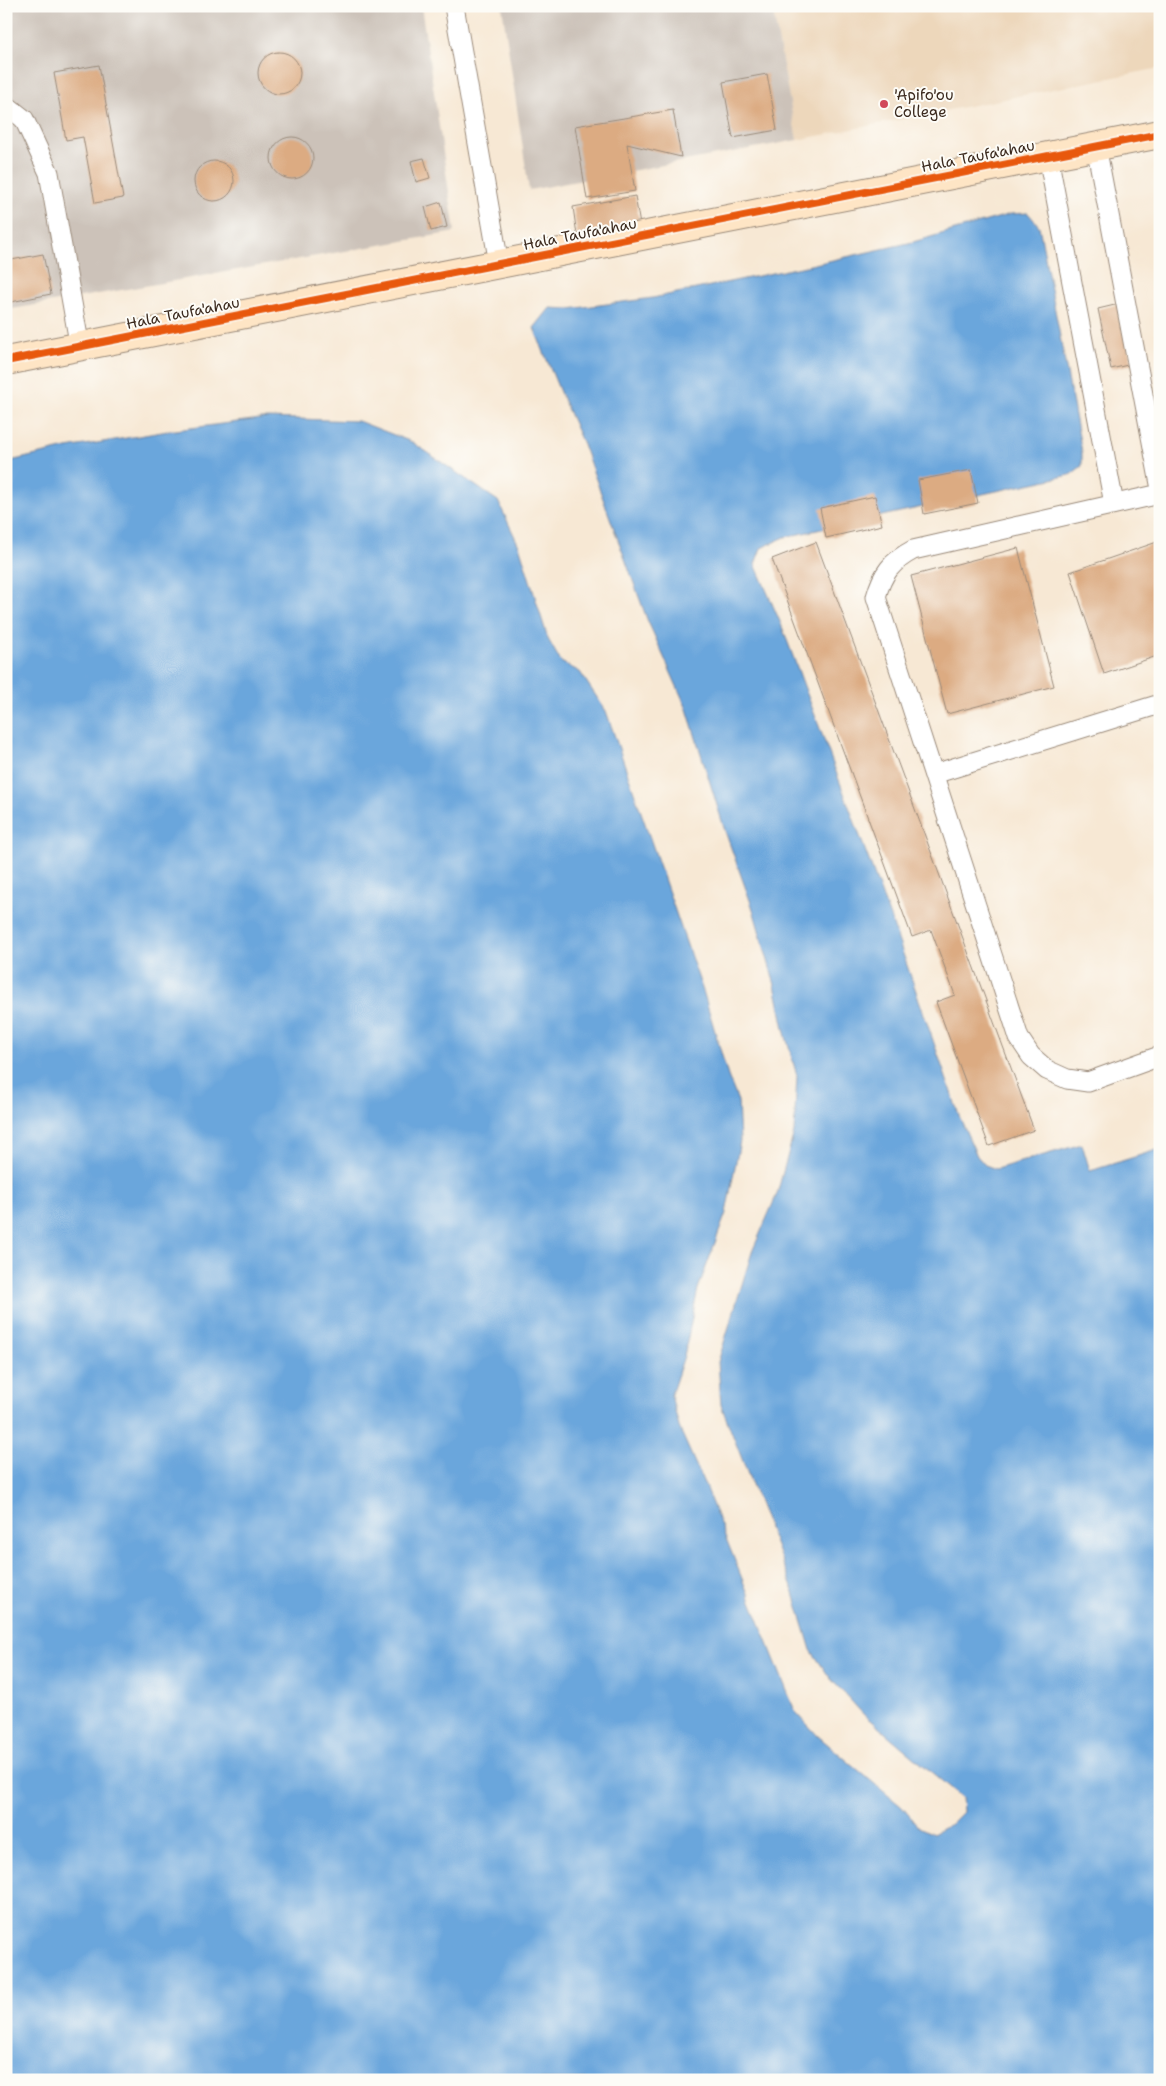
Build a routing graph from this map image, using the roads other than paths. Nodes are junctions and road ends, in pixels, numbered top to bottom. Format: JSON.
{"nodes":[{"id":1,"x":454,"y":6,"type":"edge"},
{"id":2,"x":6,"y":105,"type":"edge"},
{"id":3,"x":1160,"y":134,"type":"edge"},
{"id":4,"x":1096,"y":146,"type":"junction"},
{"id":5,"x":1048,"y":156,"type":"junction"},
{"id":6,"x":499,"y":264,"type":"junction"},
{"id":7,"x":80,"y":348,"type":"junction"},
{"id":8,"x":6,"y":361,"type":"edge"},
{"id":9,"x":1160,"y":484,"type":"edge"},
{"id":10,"x":1160,"y":494,"type":"edge"},
{"id":11,"x":1114,"y":504,"type":"junction"},
{"id":12,"x":1160,"y":704,"type":"edge"},
{"id":13,"x":934,"y":774,"type":"junction"},
{"id":14,"x":1160,"y":1056,"type":"edge"}],
"edges":[{"from":1,"to":6,"type":"lane"},
{"from":2,"to":7,"type":"lane"},
{"from":3,"to":4,"type":"street","name":"Hala Taufa'ahau"},
{"from":4,"to":5,"type":"street","name":"Hala Taufa'ahau"},
{"from":4,"to":9,"type":"lane"},
{"from":5,"to":6,"type":"street","name":"Hala Taufa'ahau"},
{"from":5,"to":11,"type":"lane"},
{"from":6,"to":7,"type":"street","name":"Hala Taufa'ahau"},
{"from":7,"to":8,"type":"street","name":"Hala Taufa'ahau"},
{"from":10,"to":11,"type":"lane"},
{"from":11,"to":13,"type":"lane"},
{"from":12,"to":13,"type":"lane"},
{"from":13,"to":14,"type":"lane"}]}
